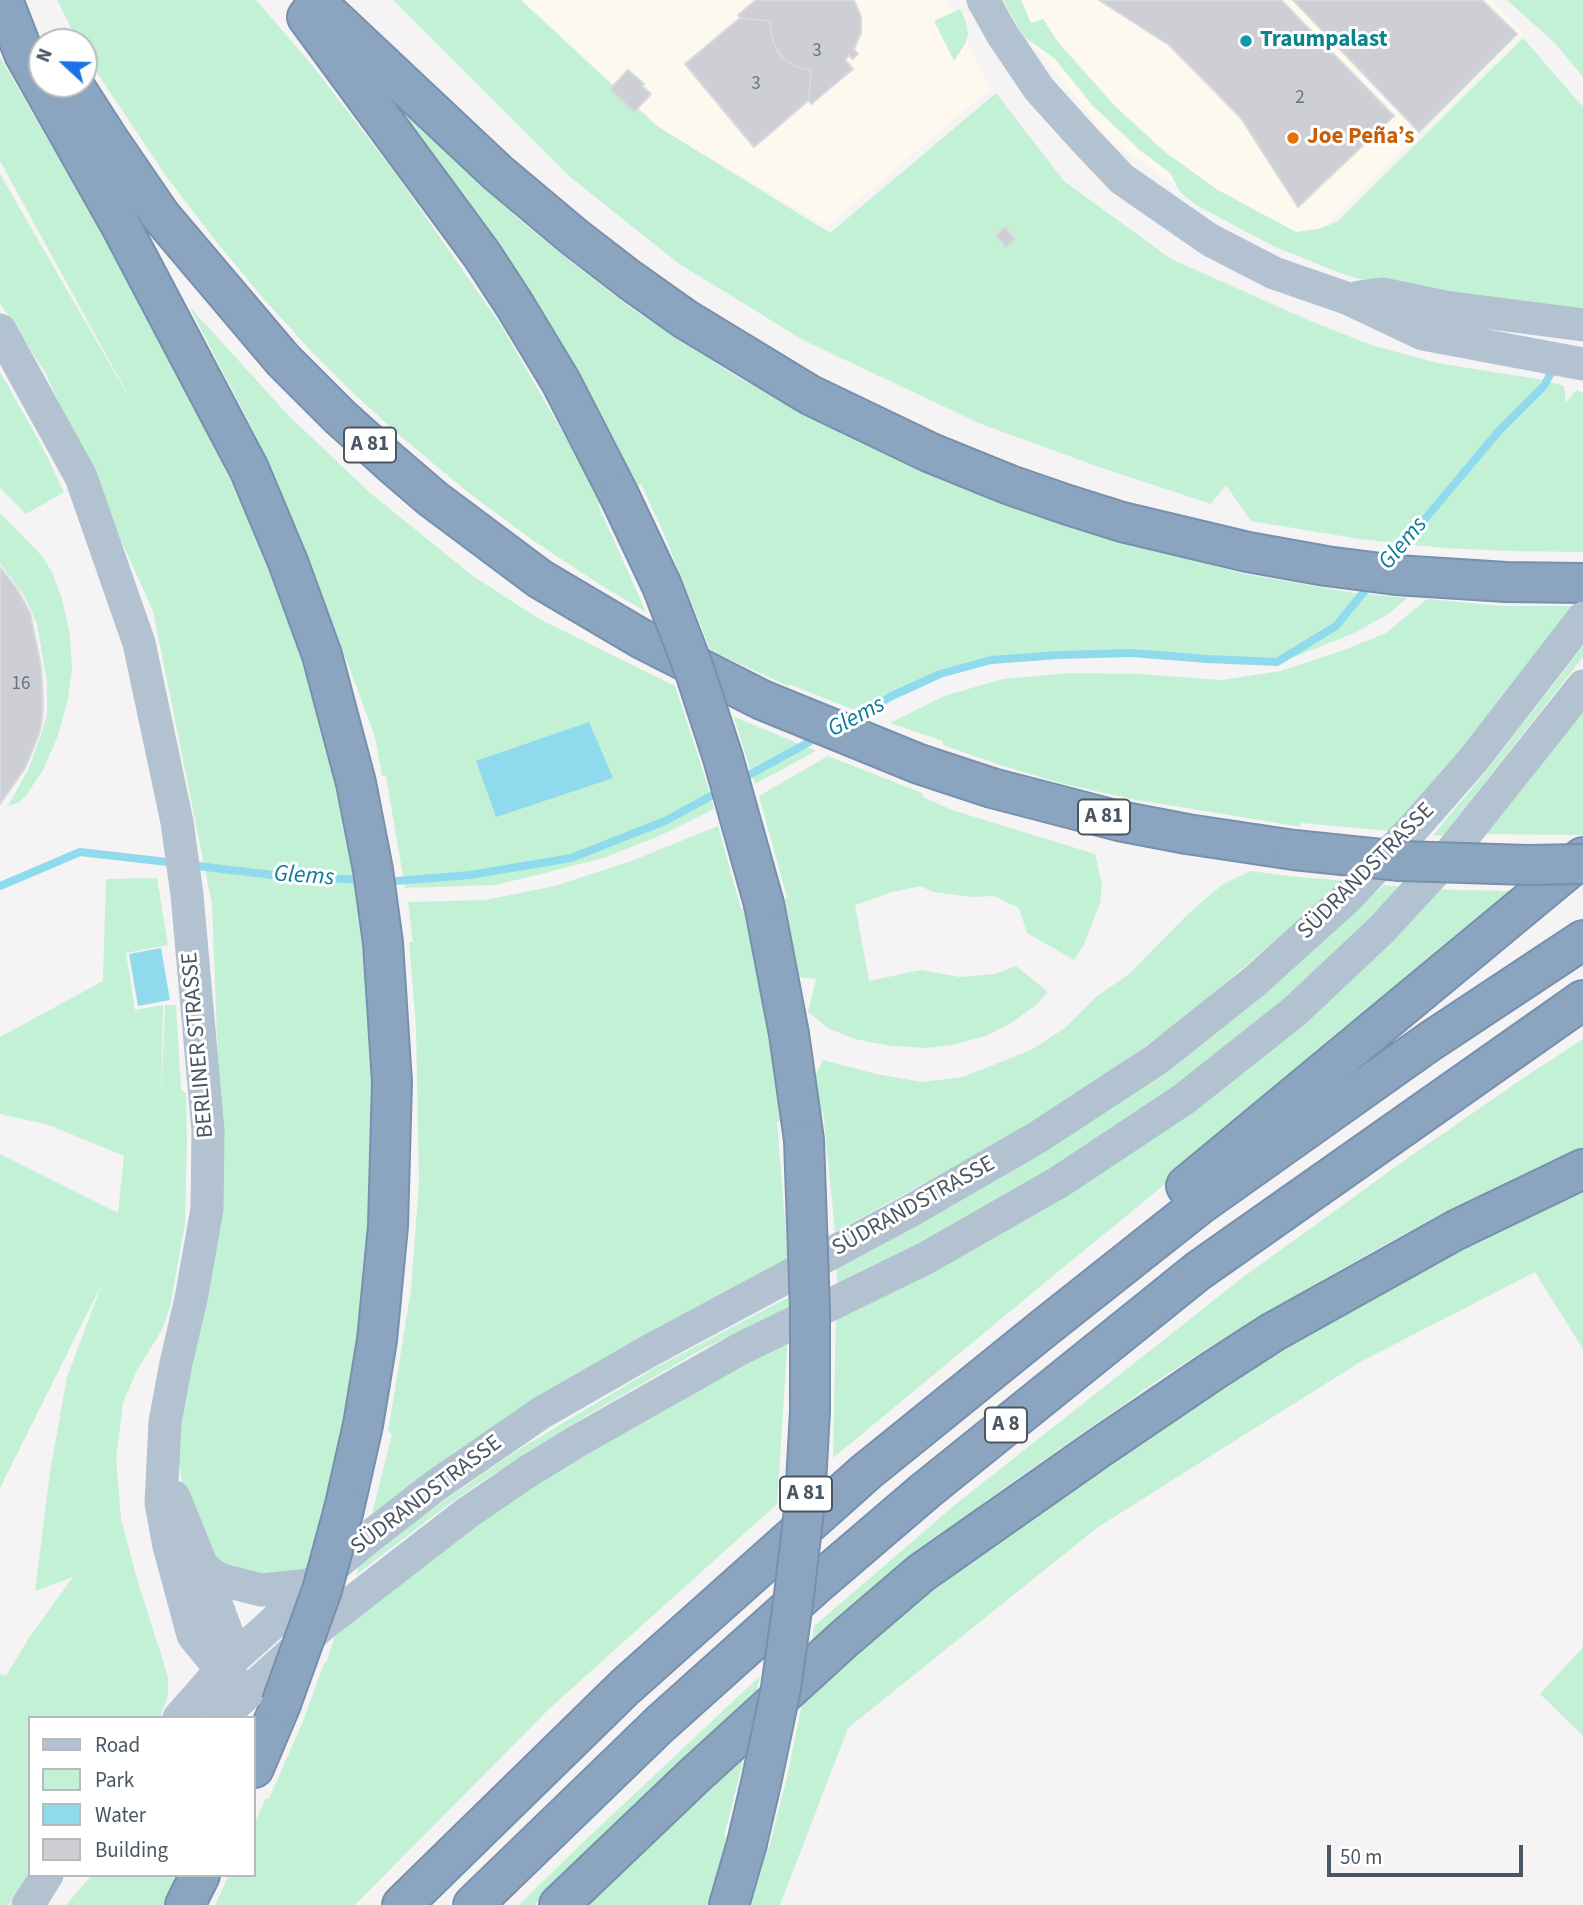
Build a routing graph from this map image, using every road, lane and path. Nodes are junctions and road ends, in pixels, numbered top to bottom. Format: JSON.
{"nodes":[{"id":1,"x":3,"y":0,"type":"edge"},
{"id":2,"x":21,"y":0,"type":"edge"},
{"id":3,"x":295,"y":0,"type":"edge"},
{"id":4,"x":314,"y":0,"type":"edge"},
{"id":5,"x":983,"y":0,"type":"edge"},
{"id":6,"x":38,"y":28,"type":"edge"},
{"id":7,"x":82,"y":98,"type":"edge"},
{"id":8,"x":1349,"y":299,"type":"junction"},
{"id":9,"x":1583,"y":325,"type":"edge"},
{"id":10,"x":0,"y":330,"type":"edge"},
{"id":11,"x":1583,"y":363,"type":"edge"},
{"id":12,"x":1565,"y":583,"type":"edge"},
{"id":13,"x":1583,"y":618,"type":"edge"},
{"id":14,"x":1583,"y":687,"type":"edge"},
{"id":15,"x":1583,"y":857,"type":"edge"},
{"id":16,"x":1583,"y":864,"type":"edge"},
{"id":17,"x":1583,"y":940,"type":"edge"},
{"id":18,"x":1583,"y":1000,"type":"edge"},
{"id":19,"x":1583,"y":1169,"type":"edge"},
{"id":20,"x":1044,"y":1328,"type":"junction"},
{"id":21,"x":163,"y":1467,"type":"junction"},
{"id":22,"x":202,"y":1566,"type":"junction"},
{"id":23,"x":311,"y":1585,"type":"junction"},
{"id":24,"x":223,"y":1668,"type":"junction"},
{"id":25,"x":264,"y":1699,"type":"junction"},
{"id":26,"x":181,"y":1716,"type":"edge"},
{"id":27,"x":225,"y":1716,"type":"edge"},
{"id":28,"x":256,"y":1754,"type":"edge"},
{"id":29,"x":199,"y":1877,"type":"edge"},
{"id":30,"x":185,"y":1905,"type":"edge"},
{"id":31,"x":402,"y":1905,"type":"edge"},
{"id":32,"x":473,"y":1905,"type":"edge"},
{"id":33,"x":559,"y":1905,"type":"edge"},
{"id":34,"x":729,"y":1905,"type":"edge"}],
"edges":[{"from":1,"to":25,"type":"highway","bridge":true},
{"from":2,"to":6,"type":"highway"},
{"from":3,"to":34,"type":"highway","number":"A 81","bridge":true},
{"from":4,"to":12,"type":"highway"},
{"from":5,"to":8,"type":"main road"},
{"from":7,"to":16,"type":"highway","number":"A 81","bridge":true},
{"from":8,"to":9,"type":"main road"},
{"from":8,"to":11,"type":"main road"},
{"from":10,"to":21,"type":"main road","name":"BERLINER STRASSE"},
{"from":13,"to":23,"type":"main road","name":"SÜDRANDSTRASSE"},
{"from":14,"to":25,"type":"main road","name":"SÜDRANDSTRASSE"},
{"from":15,"to":20,"type":"highway"},
{"from":17,"to":20,"type":"highway","number":"A 8"},
{"from":18,"to":32,"type":"highway","number":"A 8"},
{"from":19,"to":33,"type":"highway"},
{"from":20,"to":31,"type":"highway","number":"A 8"},
{"from":21,"to":22,"type":"main road"},
{"from":21,"to":24,"type":"main road","name":"BERLINER STRASSE"},
{"from":22,"to":23,"type":"main road"},
{"from":22,"to":24,"type":"main road"},
{"from":23,"to":24,"type":"main road","name":"SÜDRANDSTRASSE"},
{"from":24,"to":25,"type":"main road","name":"BERLINER STRASSE"},
{"from":24,"to":26,"type":"main road","name":"SÜDRANDSTRASSE"},
{"from":25,"to":27,"type":"main road","name":"SÜDRANDSTRASSE"},
{"from":25,"to":28,"type":"highway"},
{"from":29,"to":30,"type":"highway"}]}
